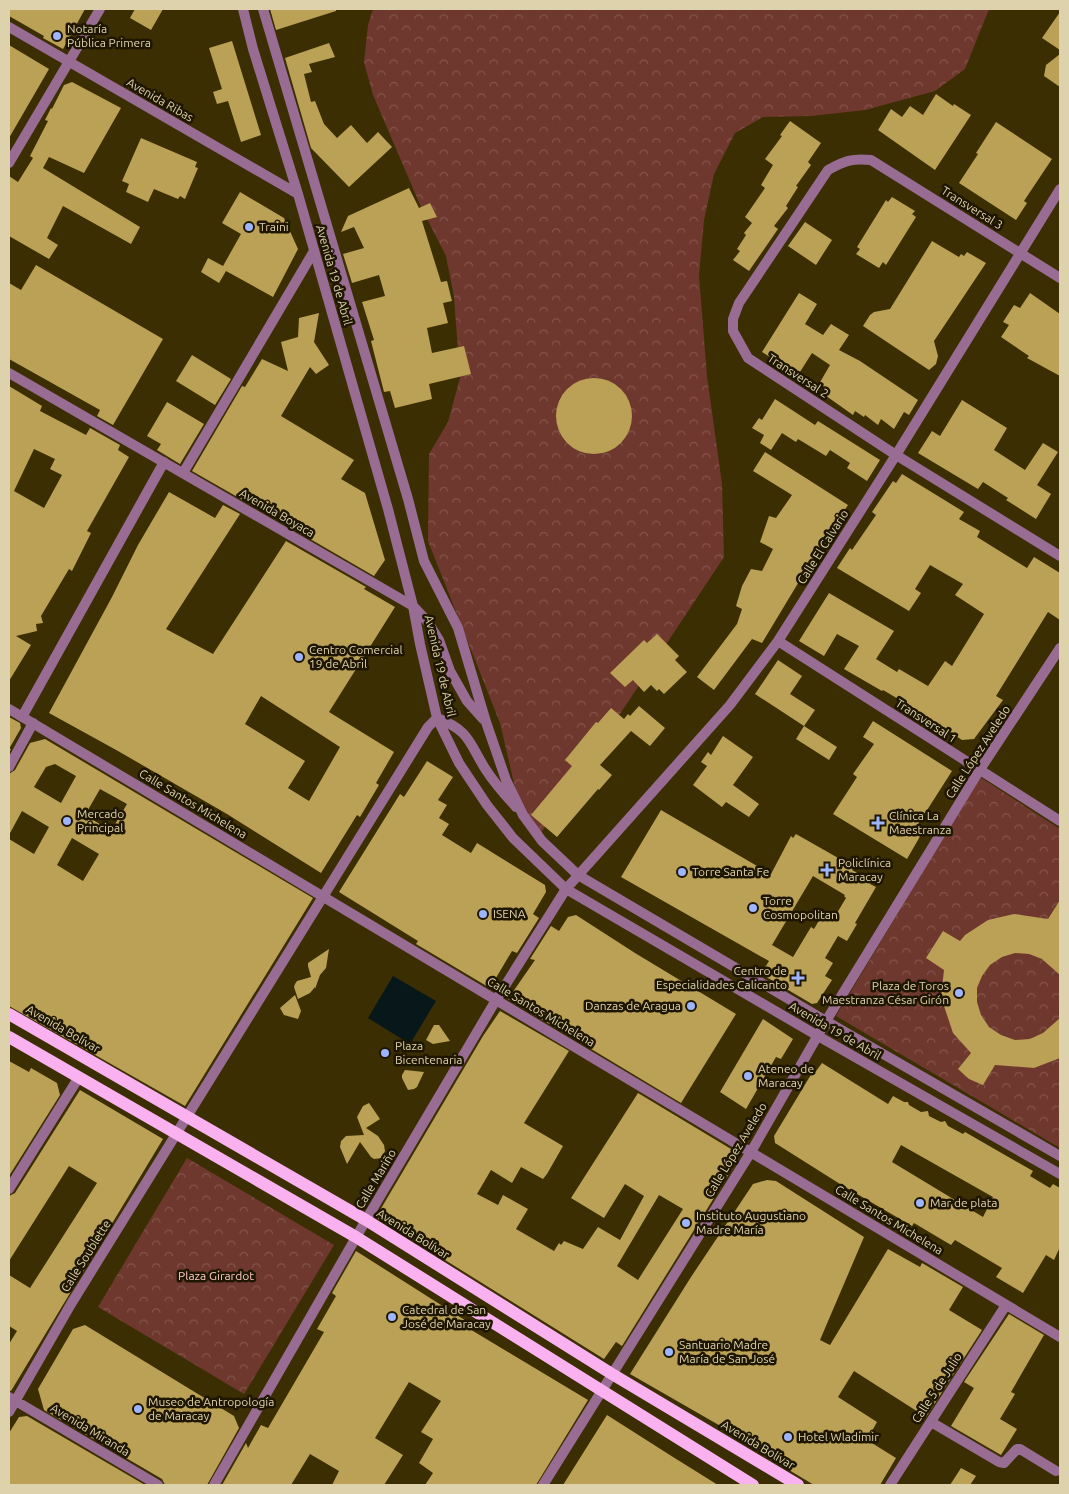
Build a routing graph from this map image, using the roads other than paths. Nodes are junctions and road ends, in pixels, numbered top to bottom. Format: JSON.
{"nodes":[{"id":1,"x":100,"y":9,"type":"edge"},
{"id":2,"x":243,"y":9,"type":"edge"},
{"id":3,"x":263,"y":9,"type":"edge"},
{"id":4,"x":9,"y":27,"type":"edge"},
{"id":5,"x":69,"y":62,"type":"junction"},
{"id":6,"x":871,"y":160,"type":"joint"},
{"id":7,"x":9,"y":163,"type":"edge"},
{"id":8,"x":1060,"y":189,"type":"edge"},
{"id":9,"x":298,"y":194,"type":"junction"},
{"id":10,"x":314,"y":252,"type":"junction"},
{"id":11,"x":1021,"y":253,"type":"junction"},
{"id":12,"x":1060,"y":278,"type":"edge"},
{"id":13,"x":9,"y":373,"type":"edge"},
{"id":14,"x":896,"y":455,"type":"junction"},
{"id":15,"x":164,"y":462,"type":"junction"},
{"id":16,"x":183,"y":473,"type":"junction"},
{"id":17,"x":1060,"y":556,"type":"edge"},
{"id":18,"x":413,"y":606,"type":"junction"},
{"id":19,"x":778,"y":641,"type":"junction"},
{"id":20,"x":1060,"y":648,"type":"edge"},
{"id":21,"x":9,"y":709,"type":"edge"},
{"id":22,"x":22,"y":716,"type":"junction"},
{"id":23,"x":437,"y":718,"type":"junction"},
{"id":24,"x":486,"y":722,"type":"junction"},
{"id":25,"x":33,"y":723,"type":"junction"},
{"id":26,"x":9,"y":767,"type":"edge"},
{"id":27,"x":979,"y":770,"type":"junction"},
{"id":28,"x":523,"y":815,"type":"junction"},
{"id":29,"x":1060,"y":821,"type":"edge"},
{"id":30,"x":578,"y":875,"type":"junction"},
{"id":31,"x":566,"y":889,"type":"junction"},
{"id":32,"x":324,"y":897,"type":"junction"},
{"id":33,"x":496,"y":1000,"type":"junction"},
{"id":34,"x":9,"y":1014,"type":"edge"},
{"id":35,"x":826,"y":1021,"type":"junction"},
{"id":36,"x":818,"y":1036,"type":"junction"},
{"id":37,"x":9,"y":1037,"type":"edge"},
{"id":38,"x":79,"y":1077,"type":"junction"},
{"id":39,"x":188,"y":1116,"type":"junction"},
{"id":40,"x":177,"y":1134,"type":"junction"},
{"id":41,"x":751,"y":1152,"type":"junction"},
{"id":42,"x":1060,"y":1156,"type":"edge"},
{"id":43,"x":1060,"y":1174,"type":"edge"},
{"id":44,"x":9,"y":1189,"type":"edge"},
{"id":45,"x":366,"y":1220,"type":"junction"},
{"id":46,"x":356,"y":1237,"type":"junction"},
{"id":47,"x":1006,"y":1305,"type":"junction"},
{"id":48,"x":1060,"y":1337,"type":"edge"},
{"id":49,"x":612,"y":1374,"type":"junction"},
{"id":50,"x":602,"y":1390,"type":"junction"},
{"id":51,"x":12,"y":1399,"type":"edge"},
{"id":52,"x":9,"y":1412,"type":"edge"},
{"id":53,"x":931,"y":1422,"type":"junction"},
{"id":54,"x":1056,"y":1470,"type":"dead end"},
{"id":55,"x":158,"y":1485,"type":"edge"},
{"id":56,"x":214,"y":1485,"type":"edge"},
{"id":57,"x":543,"y":1485,"type":"edge"},
{"id":58,"x":754,"y":1485,"type":"edge"},
{"id":59,"x":798,"y":1485,"type":"edge"},
{"id":60,"x":890,"y":1485,"type":"edge"}],
"edges":[{"from":1,"to":5,"type":"street"},
{"from":2,"to":9,"type":"street","name":"Avenida 19 de Abril"},
{"from":3,"to":24,"type":"street","name":"Avenida 19 de Abril"},
{"from":4,"to":5,"type":"street","name":"Avenida Ribas"},
{"from":5,"to":7,"type":"street"},
{"from":5,"to":9,"type":"street","name":"Avenida Ribas"},
{"from":6,"to":11,"type":"street","name":"Transversal 3"},
{"from":6,"to":14,"type":"street","name":"Transversal 2"},
{"from":8,"to":11,"type":"street","name":"Calle El Calvario"},
{"from":9,"to":10,"type":"street","name":"Avenida 19 de Abril"},
{"from":10,"to":16,"type":"street"},
{"from":10,"to":18,"type":"street","name":"Avenida 19 de Abril"},
{"from":11,"to":12,"type":"street","name":"Transversal 3"},
{"from":11,"to":14,"type":"street","name":"Calle El Calvario"},
{"from":13,"to":15,"type":"street","name":"Avenida Boyaca"},
{"from":14,"to":17,"type":"street","name":"Transversal 2"},
{"from":14,"to":19,"type":"street","name":"Calle El Calvario"},
{"from":15,"to":16,"type":"street","name":"Avenida Boyaca"},
{"from":15,"to":22,"type":"street"},
{"from":16,"to":18,"type":"street","name":"Avenida Boyaca"},
{"from":18,"to":23,"type":"street","name":"Avenida 19 de Abril"},
{"from":18,"to":24,"type":"street","name":"Avenida Boyaca"},
{"from":19,"to":27,"type":"street","name":"Transversal 1"},
{"from":19,"to":30,"type":"street","name":"Calle El Calvario"},
{"from":20,"to":27,"type":"street","name":"Calle López Aveledo"},
{"from":21,"to":22,"type":"street","name":"Calle Santos Michelena"},
{"from":22,"to":25,"type":"street","name":"Calle Santos Michelena"},
{"from":23,"to":28,"type":"street"},
{"from":23,"to":31,"type":"street","name":"Avenida 19 de Abril"},
{"from":23,"to":32,"type":"street","name":"Calle Soublette"},
{"from":24,"to":28,"type":"street","name":"Avenida 19 de Abril"},
{"from":25,"to":26,"type":"street"},
{"from":25,"to":32,"type":"street","name":"Calle Santos Michelena"},
{"from":27,"to":29,"type":"street","name":"Transversal 1"},
{"from":27,"to":35,"type":"street","name":"Calle López Aveledo"},
{"from":28,"to":30,"type":"street","name":"Avenida 19 de Abril"},
{"from":30,"to":31,"type":"street","name":"Calle El Calvario"},
{"from":30,"to":35,"type":"street","name":"Avenida 19 de Abril"},
{"from":31,"to":33,"type":"street","name":"Calle Mariño"},
{"from":31,"to":36,"type":"street","name":"Avenida 19 de Abril"},
{"from":32,"to":33,"type":"street","name":"Calle Santos Michelena"},
{"from":32,"to":39,"type":"street","name":"Calle Soublette"},
{"from":33,"to":41,"type":"street","name":"Calle Santos Michelena"},
{"from":33,"to":45,"type":"street","name":"Calle Mariño"},
{"from":34,"to":39,"type":"main road","name":"Avenida Bolívar"},
{"from":35,"to":36,"type":"street","name":"Calle López Aveledo"},
{"from":35,"to":42,"type":"street","name":"Avenida 19 de Abril"},
{"from":36,"to":41,"type":"street","name":"Calle López Aveledo"},
{"from":36,"to":43,"type":"street","name":"Avenida 19 de Abril"},
{"from":37,"to":38,"type":"main road"},
{"from":38,"to":40,"type":"main road"},
{"from":38,"to":44,"type":"street"},
{"from":39,"to":40,"type":"street","name":"Calle Soublette"},
{"from":39,"to":45,"type":"main road","name":"Avenida Bolívar"},
{"from":40,"to":46,"type":"main road"},
{"from":40,"to":51,"type":"street","name":"Calle Soublette"},
{"from":41,"to":47,"type":"street","name":"Calle Santos Michelena"},
{"from":41,"to":49,"type":"street","name":"Calle López Aveledo"},
{"from":45,"to":46,"type":"street","name":"Calle Mariño"},
{"from":45,"to":49,"type":"main road","name":"Avenida Bolívar"},
{"from":46,"to":50,"type":"main road"},
{"from":46,"to":56,"type":"street","name":"Calle Mariño"},
{"from":47,"to":48,"type":"street","name":"Calle Santos Michelena"},
{"from":47,"to":53,"type":"street","name":"Calle 5 de Julio"},
{"from":49,"to":50,"type":"street","name":"Calle López Aveledo"},
{"from":49,"to":59,"type":"main road","name":"Avenida Bolívar"},
{"from":50,"to":57,"type":"street","name":"Calle López Aveledo"},
{"from":50,"to":58,"type":"main road"},
{"from":51,"to":52,"type":"street","name":"Calle Soublette"},
{"from":51,"to":55,"type":"street","name":"Avenida Miranda"},
{"from":53,"to":54,"type":"street"},
{"from":53,"to":60,"type":"street","name":"Calle 5 de Julio"}]}
